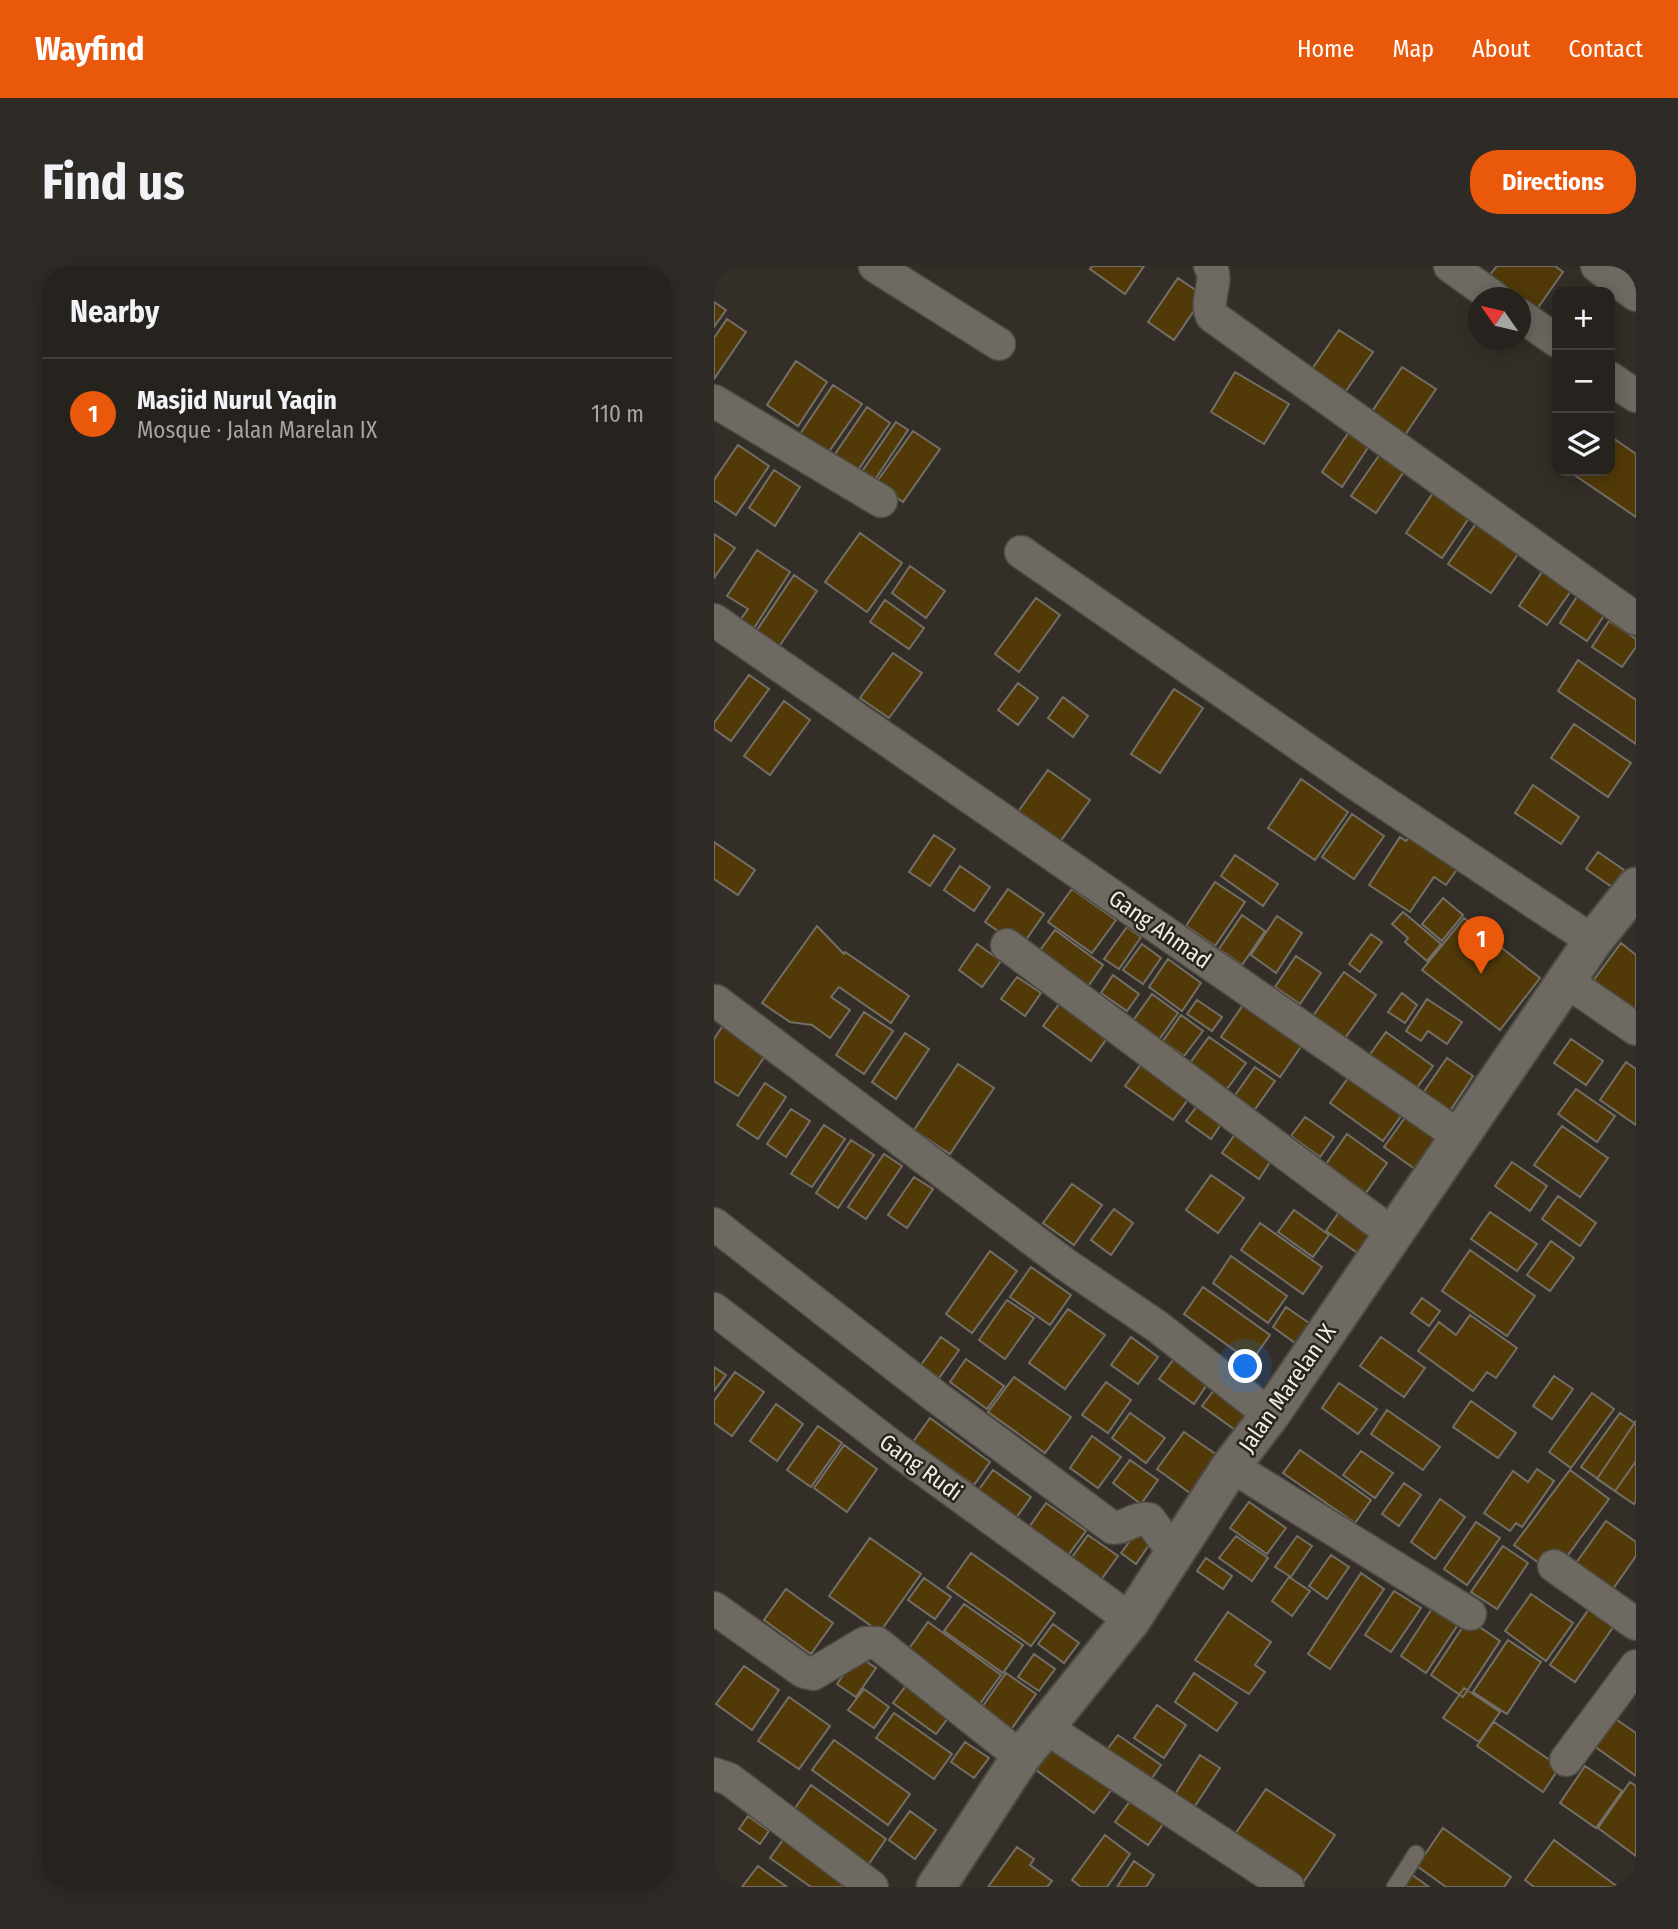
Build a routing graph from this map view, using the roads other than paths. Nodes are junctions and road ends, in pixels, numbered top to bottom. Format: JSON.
{"nodes":[{"id":1,"x":875,"y":266,"type":"edge"},
{"id":2,"x":1210,"y":266,"type":"edge"},
{"id":3,"x":1450,"y":266,"type":"edge"},
{"id":4,"x":1597,"y":266,"type":"edge"},
{"id":5,"x":1480,"y":287,"type":"edge"},
{"id":6,"x":1636,"y":295,"type":"edge"},
{"id":7,"x":1531,"y":322,"type":"edge"},
{"id":8,"x":1552,"y":337,"type":"edge"},
{"id":9,"x":999,"y":344,"type":"dead end"},
{"id":10,"x":1615,"y":381,"type":"edge"},
{"id":11,"x":1636,"y":396,"type":"edge"},
{"id":12,"x":714,"y":401,"type":"edge"},
{"id":13,"x":881,"y":501,"type":"dead end"},
{"id":14,"x":1021,"y":552,"type":"dead end"},
{"id":15,"x":1636,"y":619,"type":"edge"},
{"id":16,"x":714,"y":620,"type":"edge"},
{"id":17,"x":1636,"y":887,"type":"edge"},
{"id":18,"x":1593,"y":941,"type":"junction"},
{"id":19,"x":1007,"y":945,"type":"dead end"},
{"id":20,"x":1566,"y":981,"type":"junction"},
{"id":21,"x":716,"y":1001,"type":"dead end"},
{"id":22,"x":1636,"y":1029,"type":"edge"},
{"id":23,"x":1459,"y":1136,"type":"junction"},
{"id":24,"x":714,"y":1224,"type":"edge"},
{"id":25,"x":1393,"y":1234,"type":"junction"},
{"id":26,"x":714,"y":1309,"type":"edge"},
{"id":27,"x":1270,"y":1415,"type":"junction"},
{"id":28,"x":1231,"y":1466,"type":"junction"},
{"id":29,"x":1175,"y":1554,"type":"junction"},
{"id":30,"x":1554,"y":1566,"type":"dead end"},
{"id":31,"x":714,"y":1608,"type":"edge"},
{"id":32,"x":1470,"y":1614,"type":"dead end"},
{"id":33,"x":1131,"y":1620,"type":"junction"},
{"id":34,"x":1636,"y":1624,"type":"edge"},
{"id":35,"x":1636,"y":1666,"type":"edge"},
{"id":36,"x":1045,"y":1727,"type":"junction"},
{"id":37,"x":1021,"y":1758,"type":"junction"},
{"id":38,"x":1566,"y":1760,"type":"dead end"},
{"id":39,"x":714,"y":1774,"type":"edge"},
{"id":40,"x":1416,"y":1854,"type":"dead end"},
{"id":41,"x":872,"y":1887,"type":"edge"},
{"id":42,"x":936,"y":1887,"type":"edge"},
{"id":43,"x":1288,"y":1887,"type":"edge"},
{"id":44,"x":1395,"y":1887,"type":"edge"}],
"edges":[{"from":1,"to":9,"type":"street"},
{"from":2,"to":15,"type":"street"},
{"from":3,"to":5,"type":"street"},
{"from":4,"to":6,"type":"street"},
{"from":7,"to":8,"type":"street"},
{"from":10,"to":11,"type":"street"},
{"from":12,"to":13,"type":"street"},
{"from":14,"to":18,"type":"street"},
{"from":16,"to":23,"type":"street","name":"Gang Ahmad"},
{"from":17,"to":18,"type":"main road","name":"Jalan Marelan IX"},
{"from":18,"to":20,"type":"main road","name":"Jalan Marelan IX"},
{"from":19,"to":25,"type":"street"},
{"from":20,"to":22,"type":"street"},
{"from":20,"to":23,"type":"main road","name":"Jalan Marelan IX"},
{"from":21,"to":27,"type":"street"},
{"from":23,"to":25,"type":"main road","name":"Jalan Marelan IX"},
{"from":24,"to":29,"type":"street"},
{"from":25,"to":27,"type":"main road","name":"Jalan Marelan IX"},
{"from":26,"to":33,"type":"street","name":"Gang Rudi"},
{"from":27,"to":28,"type":"main road","name":"Jalan Marelan IX"},
{"from":28,"to":29,"type":"main road","name":"Jalan Marelan IX"},
{"from":28,"to":32,"type":"street"},
{"from":29,"to":33,"type":"main road","name":"Jalan Marelan IX"},
{"from":30,"to":34,"type":"street"},
{"from":31,"to":37,"type":"street"},
{"from":33,"to":36,"type":"main road","name":"Jalan Marelan IX"},
{"from":35,"to":38,"type":"street"},
{"from":36,"to":37,"type":"main road","name":"Jalan Marelan IX"},
{"from":36,"to":43,"type":"street"},
{"from":37,"to":42,"type":"main road","name":"Jalan Marelan IX"},
{"from":39,"to":41,"type":"street"},
{"from":40,"to":44,"type":"lane"}]}
